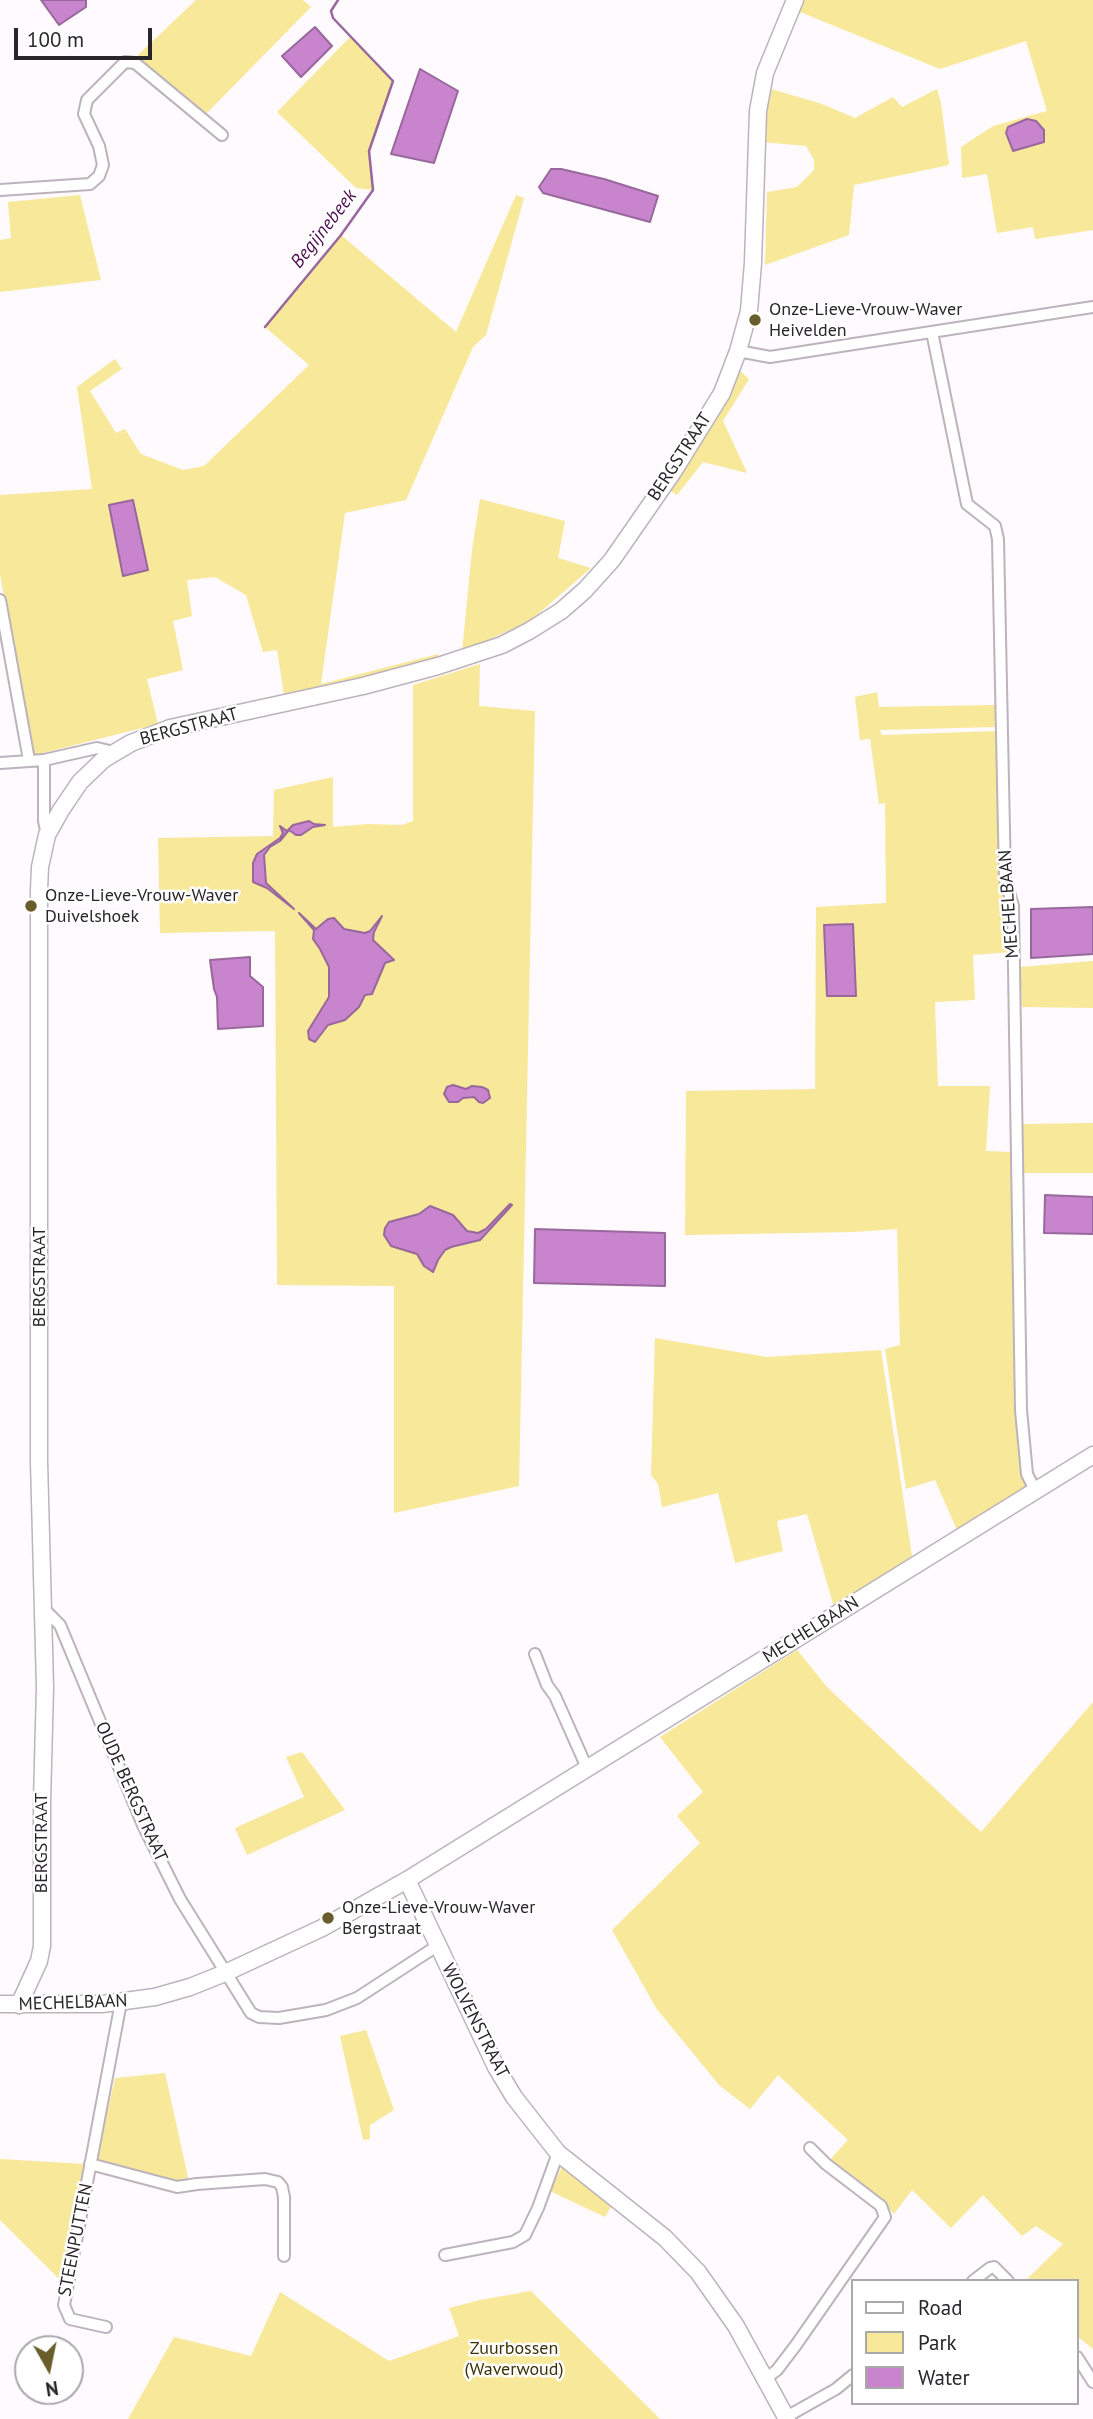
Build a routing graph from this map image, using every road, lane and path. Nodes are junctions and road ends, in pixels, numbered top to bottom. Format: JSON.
{"nodes":[{"id":1,"x":795,"y":0,"type":"edge"},
{"id":2,"x":222,"y":135,"type":"dead end"},
{"id":3,"x":0,"y":190,"type":"edge"},
{"id":4,"x":1093,"y":307,"type":"edge"},
{"id":5,"x":932,"y":332,"type":"junction"},
{"id":6,"x":738,"y":351,"type":"junction"},
{"id":7,"x":0,"y":600,"type":"edge"},
{"id":8,"x":114,"y":752,"type":"junction"},
{"id":9,"x":29,"y":760,"type":"junction"},
{"id":10,"x":44,"y":760,"type":"junction"},
{"id":11,"x":0,"y":764,"type":"edge"},
{"id":12,"x":47,"y":835,"type":"junction"},
{"id":13,"x":1093,"y":1455,"type":"edge"},
{"id":14,"x":1035,"y":1490,"type":"junction"},
{"id":15,"x":43,"y":1608,"type":"junction"},
{"id":16,"x":536,"y":1654,"type":"dead end"},
{"id":17,"x":587,"y":1768,"type":"junction"},
{"id":18,"x":407,"y":1880,"type":"junction"},
{"id":19,"x":437,"y":1946,"type":"junction"},
{"id":20,"x":225,"y":1973,"type":"junction"},
{"id":21,"x":121,"y":2003,"type":"junction"},
{"id":22,"x":0,"y":2004,"type":"edge"},
{"id":23,"x":19,"y":2005,"type":"junction"},
{"id":24,"x":810,"y":2148,"type":"dead end"},
{"id":25,"x":558,"y":2152,"type":"junction"},
{"id":26,"x":90,"y":2164,"type":"junction"},
{"id":27,"x":445,"y":2255,"type":"dead end"},
{"id":28,"x":284,"y":2256,"type":"dead end"},
{"id":29,"x":975,"y":2279,"type":"edge"},
{"id":30,"x":1005,"y":2279,"type":"edge"},
{"id":31,"x":106,"y":2327,"type":"dead end"},
{"id":32,"x":1079,"y":2360,"type":"edge"},
{"id":33,"x":852,"y":2376,"type":"edge"},
{"id":34,"x":765,"y":2379,"type":"junction"},
{"id":35,"x":1093,"y":2382,"type":"edge"},
{"id":36,"x":787,"y":2418,"type":"edge"}],
"edges":[{"from":1,"to":6,"type":"street","name":"BERGSTRAAT"},
{"from":2,"to":3,"type":"street"},
{"from":4,"to":5,"type":"street"},
{"from":5,"to":6,"type":"street"},
{"from":5,"to":14,"type":"street","name":"MECHELBAAN"},
{"from":6,"to":8,"type":"street","name":"BERGSTRAAT"},
{"from":7,"to":9,"type":"street"},
{"from":8,"to":10,"type":"street"},
{"from":8,"to":12,"type":"street","name":"BERGSTRAAT"},
{"from":9,"to":10,"type":"street"},
{"from":9,"to":11,"type":"street"},
{"from":10,"to":12,"type":"street"},
{"from":12,"to":15,"type":"street","name":"BERGSTRAAT"},
{"from":13,"to":14,"type":"street","name":"MECHELBAAN"},
{"from":14,"to":17,"type":"street","name":"MECHELBAAN"},
{"from":15,"to":20,"type":"street","name":"OUDE BERGSTRAAT"},
{"from":15,"to":23,"type":"street","name":"BERGSTRAAT"},
{"from":16,"to":17,"type":"street"},
{"from":17,"to":18,"type":"street","name":"MECHELBAAN"},
{"from":18,"to":19,"type":"street","name":"WOLVENSTRAAT"},
{"from":18,"to":20,"type":"street","name":"MECHELBAAN"},
{"from":19,"to":20,"type":"street"},
{"from":19,"to":25,"type":"street","name":"WOLVENSTRAAT"},
{"from":20,"to":21,"type":"street","name":"MECHELBAAN"},
{"from":21,"to":23,"type":"street","name":"MECHELBAAN"},
{"from":21,"to":26,"type":"street","name":"STEENPUTTEN"},
{"from":22,"to":23,"type":"street","name":"MECHELBAAN"},
{"from":24,"to":34,"type":"street"},
{"from":25,"to":27,"type":"street"},
{"from":25,"to":34,"type":"street","name":"WOLVENSTRAAT"},
{"from":26,"to":28,"type":"street","name":"STEENPUTTEN"},
{"from":26,"to":31,"type":"street","name":"STEENPUTTEN"},
{"from":29,"to":30,"type":"street"},
{"from":32,"to":35,"type":"street"},
{"from":33,"to":36,"type":"street","name":"WOLVENSTRAAT"},
{"from":34,"to":36,"type":"street","name":"WOLVENSTRAAT"}]}
